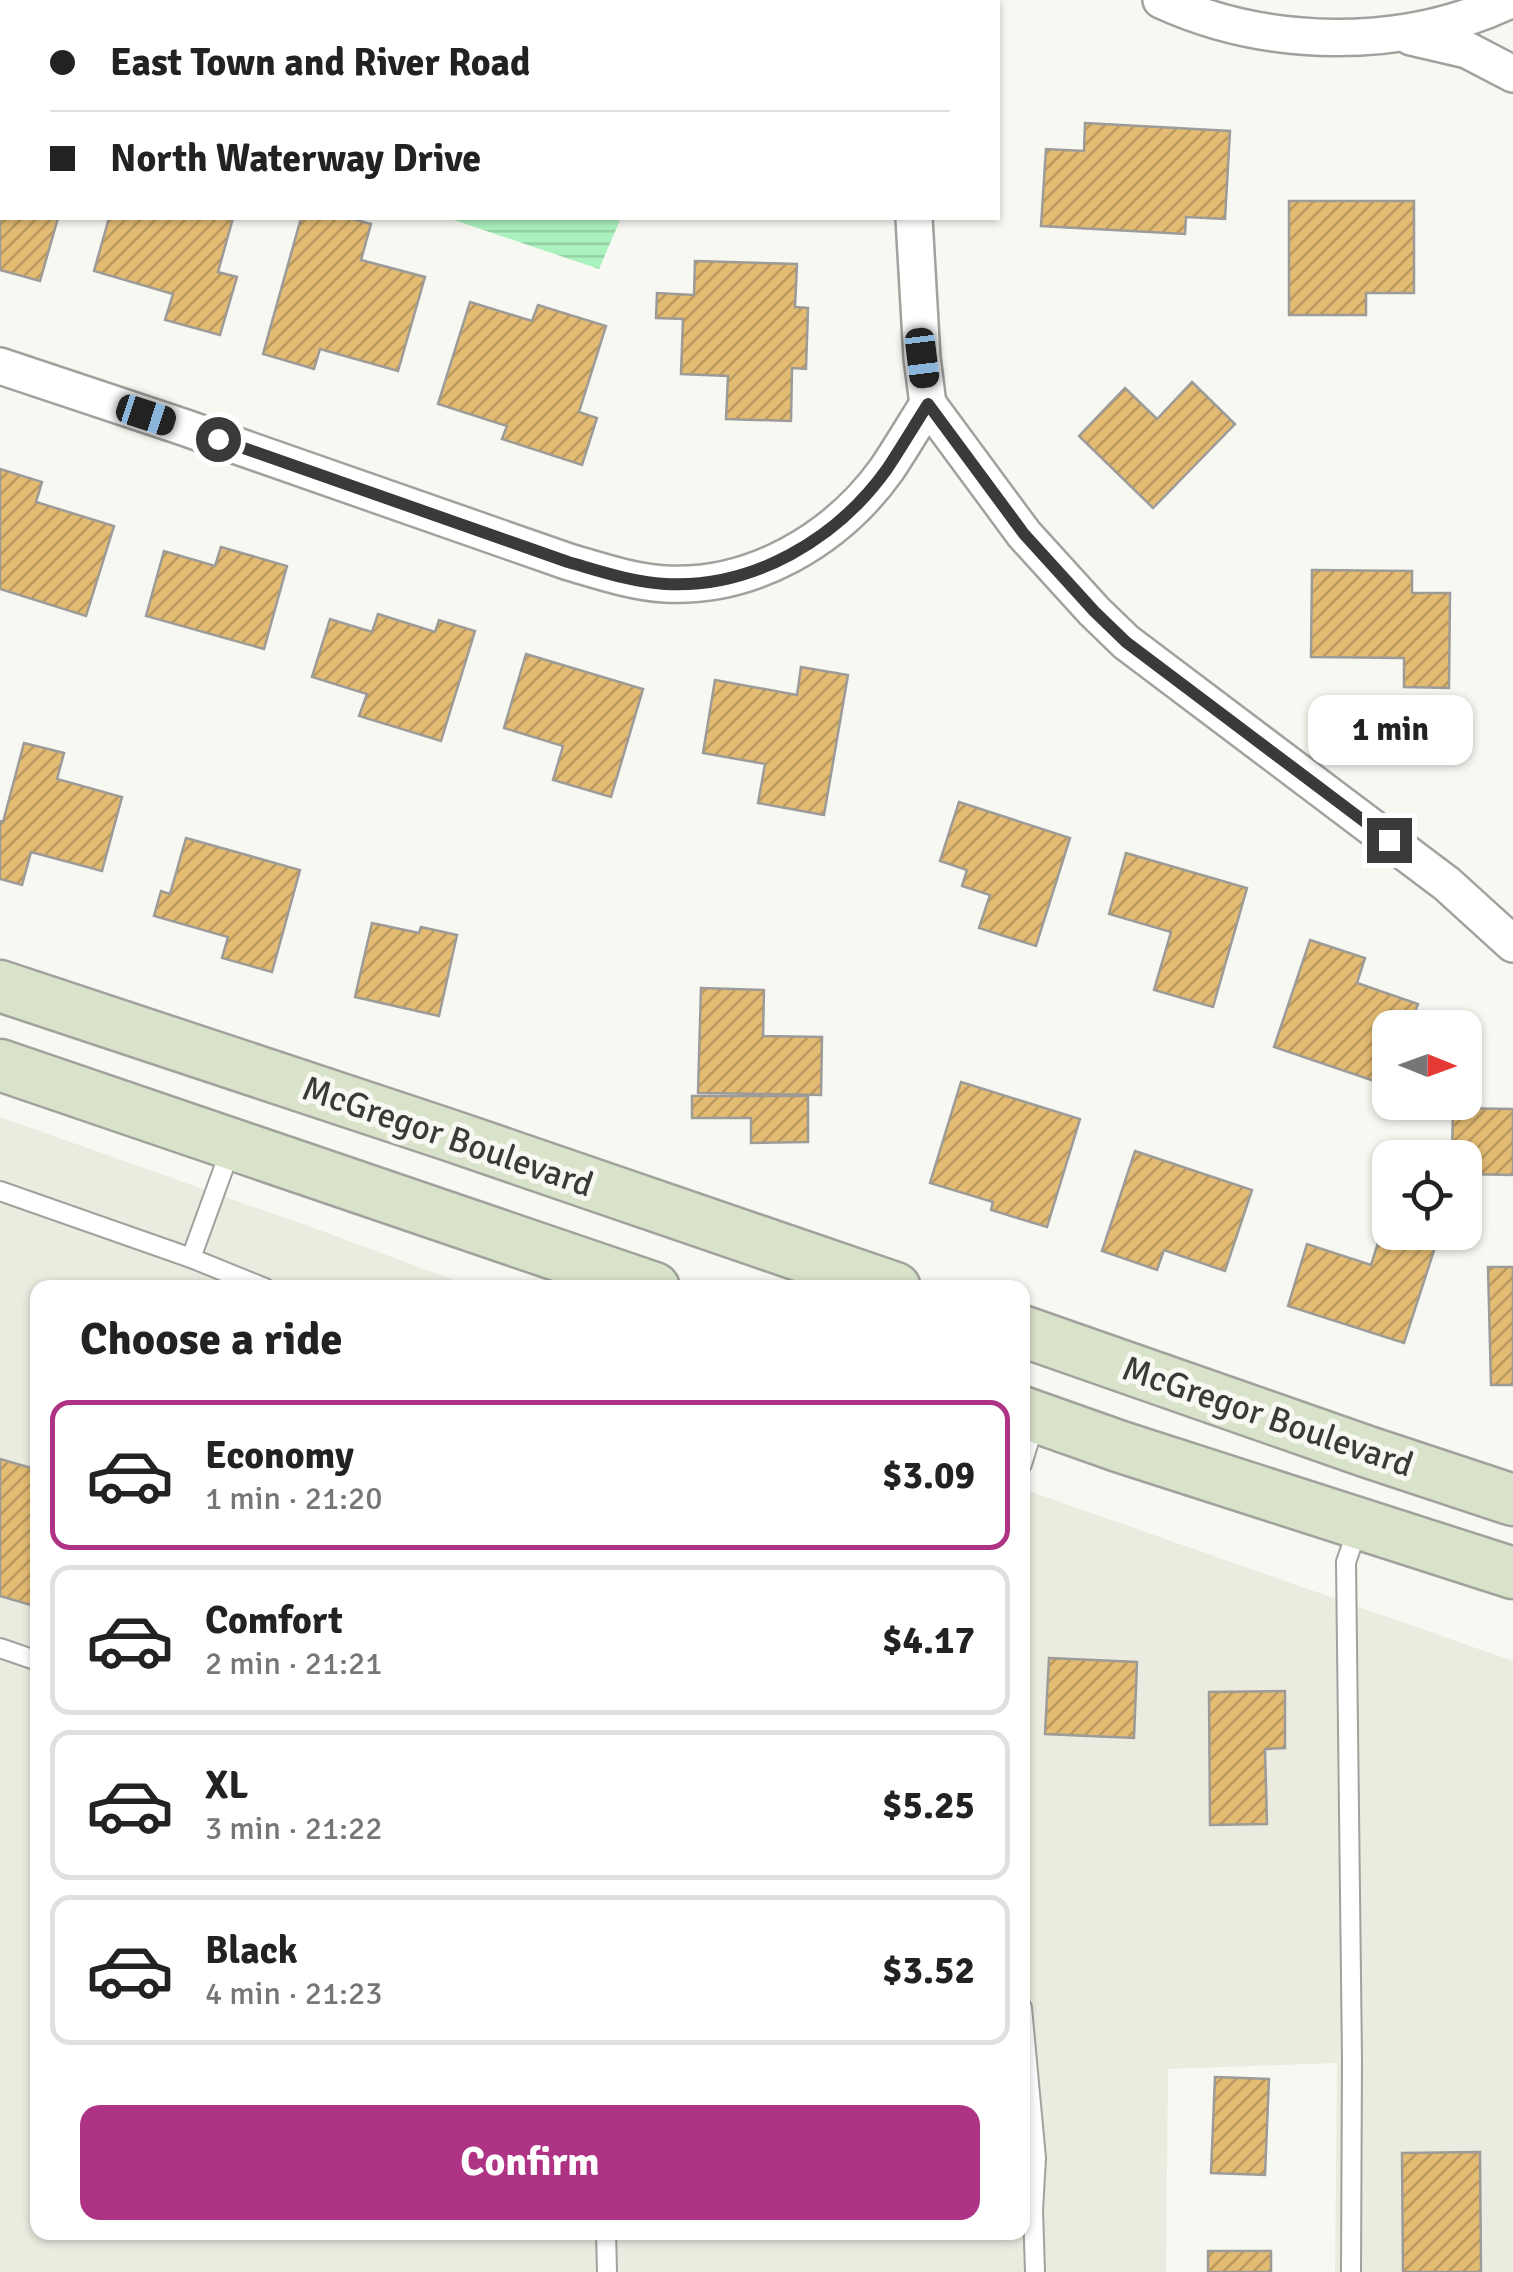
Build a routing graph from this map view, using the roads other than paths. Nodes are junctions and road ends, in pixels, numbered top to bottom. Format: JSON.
{"nodes":[{"id":1,"x":1161,"y":0,"type":"edge"},
{"id":2,"x":1510,"y":0,"type":"edge"},
{"id":3,"x":1400,"y":34,"type":"junction"},
{"id":4,"x":1513,"y":74,"type":"edge"},
{"id":5,"x":914,"y":220,"type":"edge"},
{"id":6,"x":0,"y":366,"type":"edge"},
{"id":7,"x":928,"y":404,"type":"junction"},
{"id":8,"x":1513,"y":944,"type":"edge"},
{"id":9,"x":0,"y":986,"type":"edge"},
{"id":10,"x":0,"y":1065,"type":"edge"},
{"id":11,"x":232,"y":1143,"type":"junction"},
{"id":12,"x":0,"y":1191,"type":"edge"},
{"id":13,"x":191,"y":1258,"type":"junction"},
{"id":14,"x":245,"y":1280,"type":"edge"},
{"id":15,"x":631,"y":1280,"type":"edge"},
{"id":16,"x":871,"y":1280,"type":"edge"},
{"id":17,"x":1030,"y":1334,"type":"edge"},
{"id":18,"x":1030,"y":1414,"type":"edge"},
{"id":19,"x":1513,"y":1500,"type":"edge"},
{"id":20,"x":1359,"y":1523,"type":"junction"},
{"id":21,"x":1513,"y":1573,"type":"edge"},
{"id":22,"x":0,"y":1648,"type":"edge"},
{"id":23,"x":30,"y":1659,"type":"edge"},
{"id":24,"x":1030,"y":2094,"type":"edge"},
{"id":25,"x":606,"y":2240,"type":"edge"},
{"id":26,"x":607,"y":2272,"type":"edge"},
{"id":27,"x":1035,"y":2272,"type":"edge"},
{"id":28,"x":1351,"y":2272,"type":"edge"}],
"edges":[{"from":1,"to":3,"type":"street"},
{"from":2,"to":3,"type":"street"},
{"from":3,"to":4,"type":"street"},
{"from":5,"to":7,"type":"street"},
{"from":6,"to":7,"type":"street"},
{"from":7,"to":8,"type":"street"},
{"from":9,"to":16,"type":"main road","name":"McGregor Boulevard"},
{"from":10,"to":11,"type":"main road"},
{"from":11,"to":13,"type":"lane"},
{"from":11,"to":15,"type":"main road"},
{"from":12,"to":13,"type":"lane"},
{"from":13,"to":14,"type":"lane"},
{"from":17,"to":19,"type":"main road","name":"McGregor Boulevard"},
{"from":18,"to":20,"type":"main road","name":"McGregor Boulevard"},
{"from":20,"to":21,"type":"main road","name":"McGregor Boulevard"},
{"from":20,"to":28,"type":"lane"},
{"from":22,"to":23,"type":"lane"},
{"from":24,"to":27,"type":"lane"},
{"from":25,"to":26,"type":"lane"}]}
